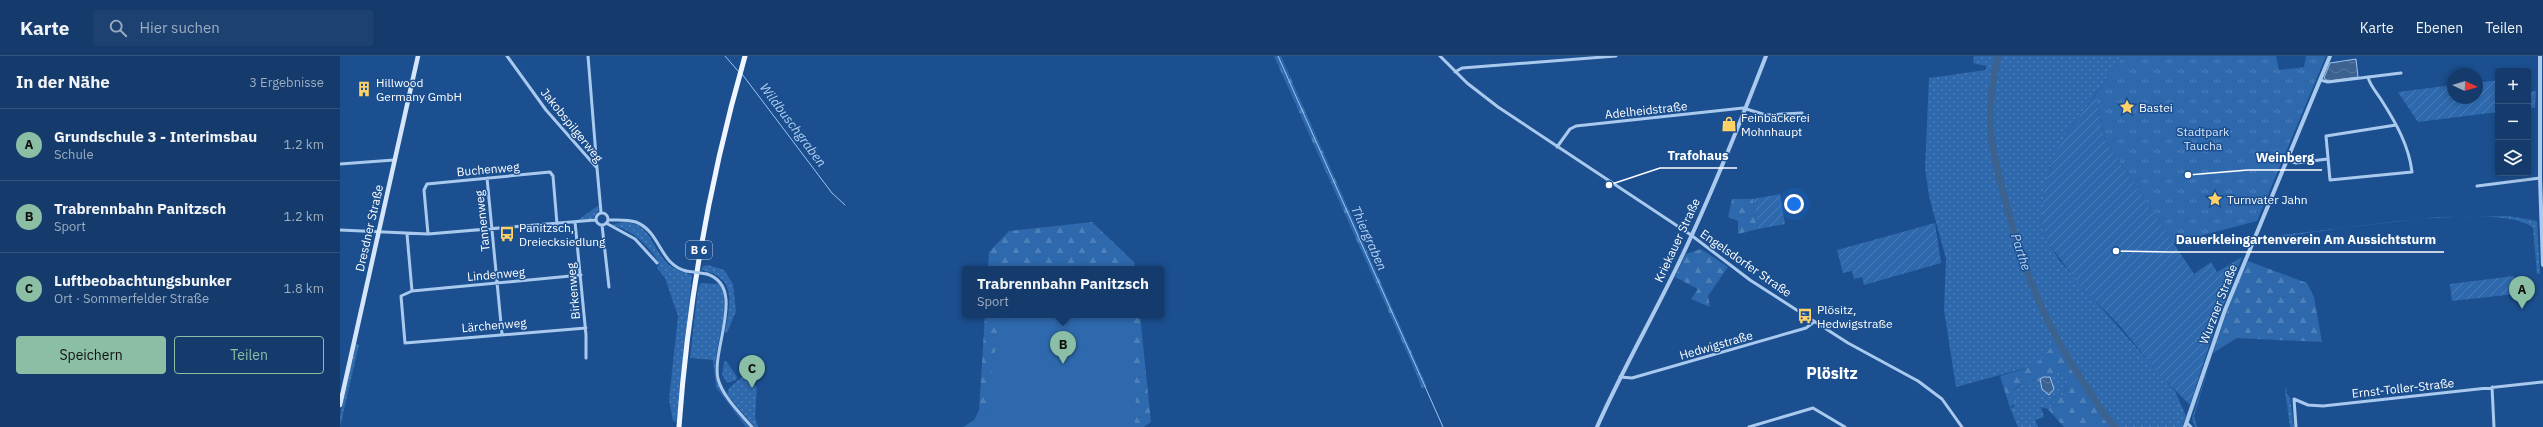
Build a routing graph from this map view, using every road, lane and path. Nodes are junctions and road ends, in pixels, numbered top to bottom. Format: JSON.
{"nodes":[{"id":1,"x":418,"y":56,"type":"edge"},
{"id":2,"x":507,"y":56,"type":"edge"},
{"id":3,"x":588,"y":56,"type":"edge"},
{"id":4,"x":745,"y":56,"type":"edge"},
{"id":5,"x":1440,"y":56,"type":"edge"},
{"id":6,"x":1616,"y":56,"type":"edge"},
{"id":7,"x":1766,"y":56,"type":"edge"},
{"id":8,"x":2330,"y":56,"type":"edge"},
{"id":9,"x":2540,"y":56,"type":"edge"},
{"id":10,"x":1455,"y":72,"type":"junction"},
{"id":11,"x":2401,"y":73,"type":"dead end"},
{"id":12,"x":2368,"y":77,"type":"junction"},
{"id":13,"x":2320,"y":80,"type":"junction"},
{"id":14,"x":1746,"y":108,"type":"junction"},
{"id":15,"x":1802,"y":113,"type":"dead end"},
{"id":16,"x":2396,"y":125,"type":"junction"},
{"id":17,"x":1557,"y":147,"type":"junction"},
{"id":18,"x":2327,"y":159,"type":"junction"},
{"id":19,"x":394,"y":160,"type":"junction"},
{"id":20,"x":2287,"y":160,"type":"junction"},
{"id":21,"x":340,"y":164,"type":"edge"},
{"id":22,"x":597,"y":168,"type":"junction"},
{"id":23,"x":487,"y":178,"type":"junction"},
{"id":24,"x":2540,"y":178,"type":"junction"},
{"id":25,"x":2477,"y":186,"type":"dead end"},
{"id":26,"x":601,"y":212,"type":"junction"},
{"id":27,"x":596,"y":220,"type":"junction"},
{"id":28,"x":575,"y":222,"type":"junction"},
{"id":29,"x":605,"y":223,"type":"junction"},
{"id":30,"x":557,"y":224,"type":"junction"},
{"id":31,"x":493,"y":229,"type":"junction"},
{"id":32,"x":340,"y":230,"type":"edge"},
{"id":33,"x":378,"y":231,"type":"junction"},
{"id":34,"x":407,"y":234,"type":"junction"},
{"id":35,"x":428,"y":234,"type":"junction"},
{"id":36,"x":1691,"y":236,"type":"junction"},
{"id":37,"x":2543,"y":250,"type":"edge"},
{"id":38,"x":657,"y":264,"type":"dead end"},
{"id":39,"x":2543,"y":265,"type":"edge"},
{"id":40,"x":580,"y":275,"type":"junction"},
{"id":41,"x":497,"y":283,"type":"junction"},
{"id":42,"x":609,"y":286,"type":"dead end"},
{"id":43,"x":412,"y":291,"type":"junction"},
{"id":44,"x":1814,"y":322,"type":"junction"},
{"id":45,"x":586,"y":328,"type":"junction"},
{"id":46,"x":502,"y":334,"type":"junction"},
{"id":47,"x":586,"y":358,"type":"dead end"},
{"id":48,"x":1620,"y":377,"type":"junction"},
{"id":49,"x":2543,"y":382,"type":"edge"},
{"id":50,"x":2492,"y":387,"type":"junction"},
{"id":51,"x":340,"y":405,"type":"edge"},
{"id":52,"x":2186,"y":425,"type":"edge"},
{"id":53,"x":679,"y":427,"type":"edge"},
{"id":54,"x":752,"y":427,"type":"edge"},
{"id":55,"x":1597,"y":427,"type":"edge"},
{"id":56,"x":1749,"y":427,"type":"edge"},
{"id":57,"x":1845,"y":427,"type":"edge"},
{"id":58,"x":1962,"y":427,"type":"edge"},
{"id":59,"x":2191,"y":427,"type":"edge"},
{"id":60,"x":2296,"y":427,"type":"edge"},
{"id":61,"x":2494,"y":427,"type":"edge"}],
"edges":[{"from":1,"to":19,"type":"main road","name":"Dresdner Straße"},
{"from":2,"to":22,"type":"street","name":"Jakobspilgerweg"},
{"from":3,"to":22,"type":"street"},
{"from":4,"to":53,"type":"main road","number":"B 6"},
{"from":5,"to":10,"type":"street","name":"Engelsdorfer Straße"},
{"from":6,"to":10,"type":"street"},
{"from":7,"to":14,"type":"street","name":"Kriekauer Straße"},
{"from":8,"to":13,"type":"street","name":"Wurzner Straße"},
{"from":9,"to":24,"type":"street"},
{"from":10,"to":17,"type":"street","name":"Engelsdorfer Straße"},
{"from":11,"to":12,"type":"street"},
{"from":12,"to":13,"type":"street"},
{"from":12,"to":16,"type":"street"},
{"from":13,"to":20,"type":"street","name":"Wurzner Straße"},
{"from":14,"to":15,"type":"street"},
{"from":14,"to":17,"type":"street","name":"Adelheidstraße"},
{"from":14,"to":36,"type":"street","name":"Kriekauer Straße"},
{"from":16,"to":18,"type":"street"},
{"from":16,"to":18,"type":"street"},
{"from":17,"to":36,"type":"street","name":"Engelsdorfer Straße"},
{"from":18,"to":20,"type":"street"},
{"from":19,"to":21,"type":"street"},
{"from":19,"to":33,"type":"main road","name":"Dresdner Straße"},
{"from":20,"to":52,"type":"street","name":"Wurzner Straße"},
{"from":22,"to":26,"type":"street","name":"Jakobspilgerweg"},
{"from":23,"to":30,"type":"street","name":"Buchenweg"},
{"from":23,"to":31,"type":"street","name":"Tannenweg"},
{"from":23,"to":35,"type":"street","name":"Buchenweg"},
{"from":24,"to":25,"type":"street"},
{"from":24,"to":37,"type":"street"},
{"from":26,"to":27,"type":"street"},
{"from":26,"to":29,"type":"street"},
{"from":27,"to":28,"type":"street"},
{"from":27,"to":29,"type":"street"},
{"from":28,"to":30,"type":"street"},
{"from":28,"to":40,"type":"street","name":"Birkenweg"},
{"from":29,"to":38,"type":"street"},
{"from":29,"to":42,"type":"street"},
{"from":29,"to":54,"type":"street","bridge":true},
{"from":30,"to":31,"type":"street"},
{"from":31,"to":35,"type":"street"},
{"from":31,"to":41,"type":"street","name":"Tannenweg"},
{"from":32,"to":33,"type":"street"},
{"from":33,"to":34,"type":"street"},
{"from":33,"to":51,"type":"main road","name":"Dresdner Straße"},
{"from":34,"to":35,"type":"street"},
{"from":34,"to":43,"type":"street"},
{"from":36,"to":44,"type":"street","name":"Engelsdorfer Straße"},
{"from":36,"to":48,"type":"street","name":"Kriekauer Straße"},
{"from":37,"to":39,"type":"street"},
{"from":40,"to":41,"type":"street","name":"Lindenweg"},
{"from":40,"to":45,"type":"street","name":"Birkenweg"},
{"from":41,"to":43,"type":"street","name":"Lindenweg"},
{"from":41,"to":46,"type":"street","name":"Tannenweg"},
{"from":43,"to":46,"type":"street","name":"Lärchenweg"},
{"from":44,"to":48,"type":"street","name":"Hedwigstraße"},
{"from":44,"to":58,"type":"street","name":"Engelsdorfer Straße"},
{"from":45,"to":46,"type":"street","name":"Lärchenweg"},
{"from":45,"to":47,"type":"street","name":"Birkenweg"},
{"from":48,"to":55,"type":"street","name":"Kriekauer Straße"},
{"from":49,"to":50,"type":"street","name":"Ernst-Toller-Straße"},
{"from":50,"to":60,"type":"street","name":"Ernst-Toller-Straße"},
{"from":50,"to":61,"type":"street"},
{"from":52,"to":59,"type":"street"},
{"from":56,"to":57,"type":"street"}]}
